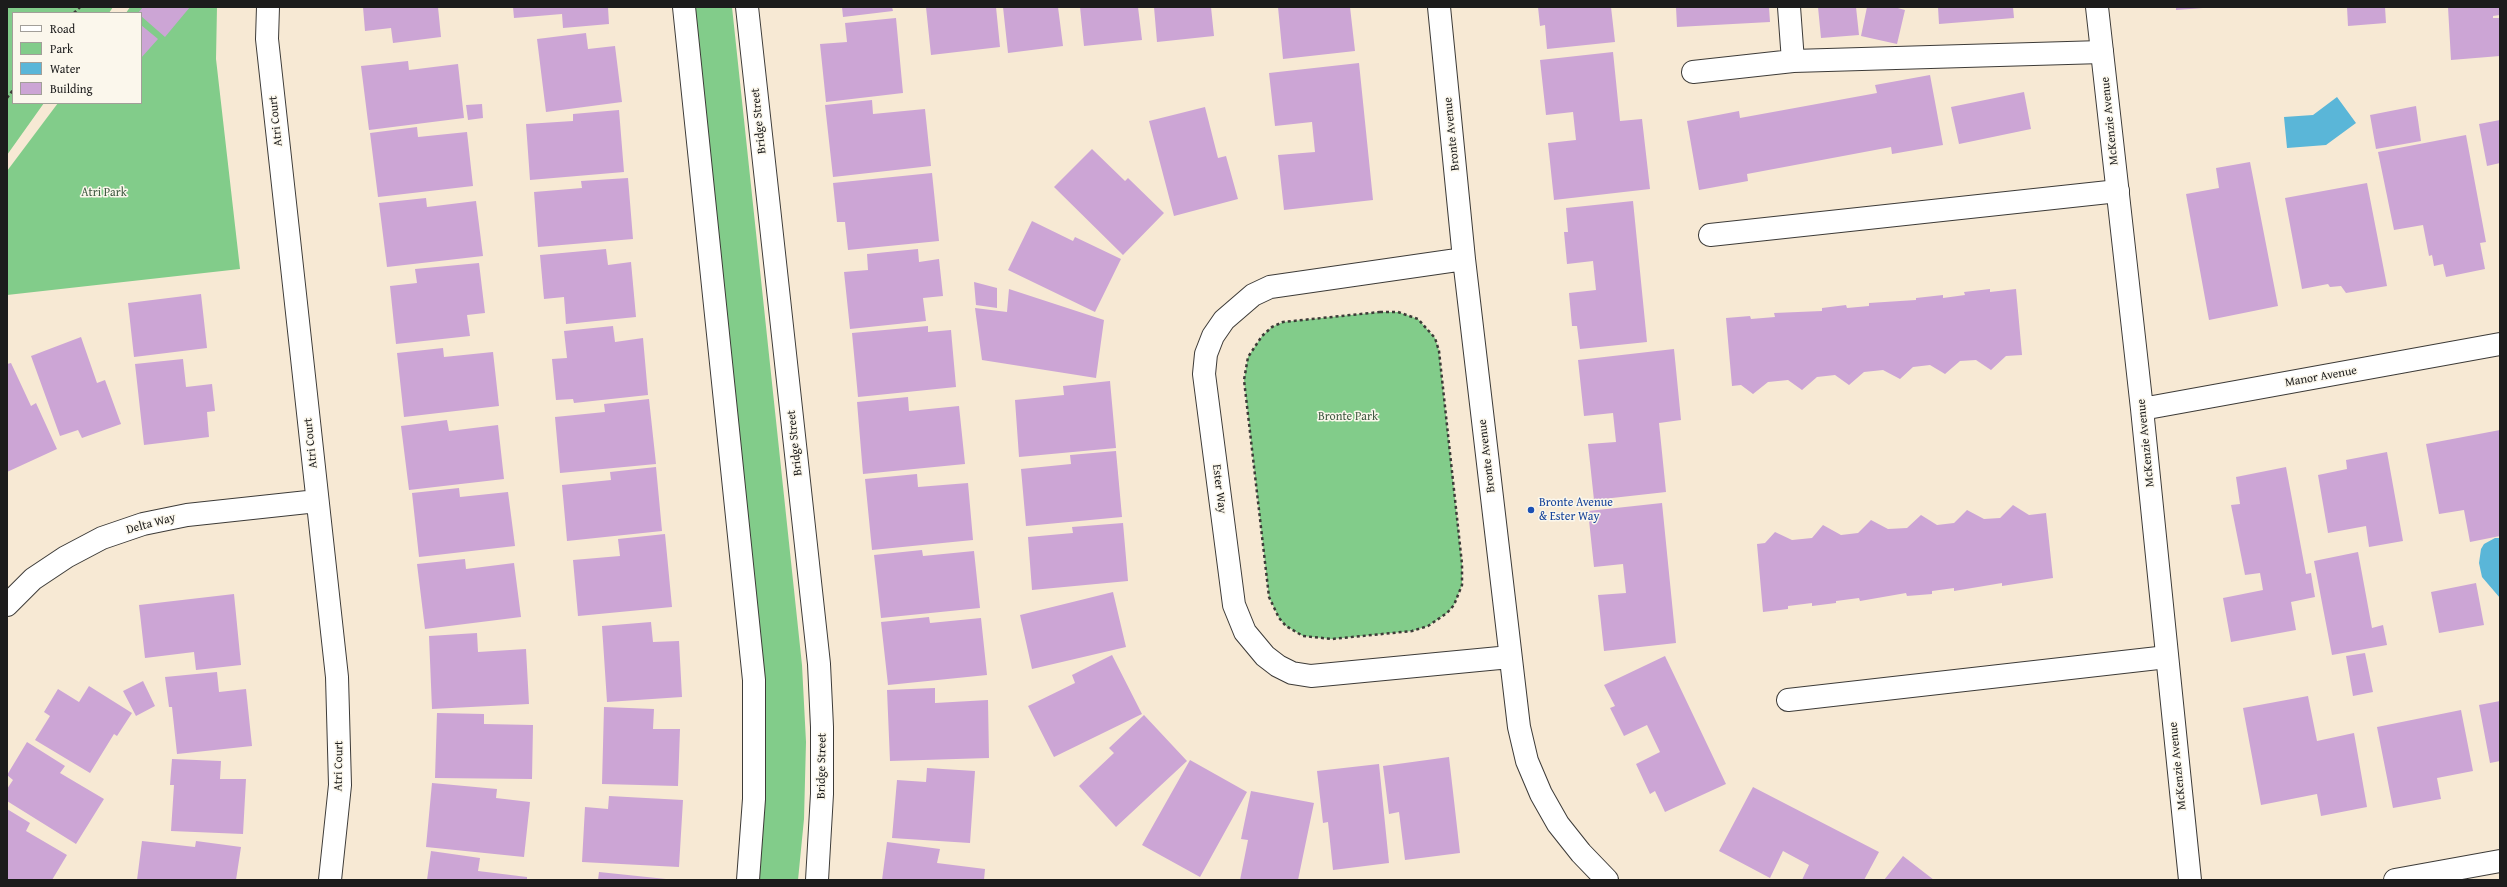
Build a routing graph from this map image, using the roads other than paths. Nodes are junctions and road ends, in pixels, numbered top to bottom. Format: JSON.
{"nodes":[{"id":1,"x":268,"y":7,"type":"edge"},
{"id":2,"x":684,"y":7,"type":"edge"},
{"id":3,"x":746,"y":7,"type":"edge"},
{"id":4,"x":1439,"y":7,"type":"edge"},
{"id":5,"x":1789,"y":7,"type":"edge"},
{"id":6,"x":2097,"y":7,"type":"edge"},
{"id":7,"x":2102,"y":52,"type":"junction"},
{"id":8,"x":1793,"y":61,"type":"junction"},
{"id":9,"x":1693,"y":72,"type":"dead end"},
{"id":10,"x":2118,"y":191,"type":"junction"},
{"id":11,"x":1710,"y":235,"type":"dead end"},
{"id":12,"x":1464,"y":259,"type":"junction"},
{"id":13,"x":2500,"y":344,"type":"edge"},
{"id":14,"x":2142,"y":408,"type":"junction"},
{"id":15,"x":317,"y":501,"type":"junction"},
{"id":16,"x":7,"y":605,"type":"edge"},
{"id":17,"x":1510,"y":657,"type":"junction"},
{"id":18,"x":2167,"y":658,"type":"junction"},
{"id":19,"x":1788,"y":700,"type":"dead end"},
{"id":20,"x":2500,"y":861,"type":"edge"},
{"id":21,"x":330,"y":880,"type":"edge"},
{"id":22,"x":748,"y":880,"type":"edge"},
{"id":23,"x":816,"y":880,"type":"edge"},
{"id":24,"x":1607,"y":880,"type":"edge"},
{"id":25,"x":2190,"y":880,"type":"edge"},
{"id":26,"x":2395,"y":880,"type":"edge"}],
"edges":[{"from":1,"to":15,"type":"street","name":"Atri Court"},
{"from":2,"to":22,"type":"street"},
{"from":3,"to":23,"type":"street","name":"Bridge Street"},
{"from":4,"to":12,"type":"street","name":"Bronte Avenue"},
{"from":5,"to":8,"type":"street"},
{"from":6,"to":7,"type":"street","name":"McKenzie Avenue"},
{"from":7,"to":8,"type":"street"},
{"from":7,"to":10,"type":"street","name":"McKenzie Avenue"},
{"from":8,"to":9,"type":"street"},
{"from":10,"to":11,"type":"street"},
{"from":10,"to":14,"type":"street","name":"McKenzie Avenue"},
{"from":12,"to":17,"type":"street","name":"Bronte Avenue"},
{"from":12,"to":17,"type":"street","name":"Ester Way"},
{"from":13,"to":14,"type":"street","name":"Manor Avenue"},
{"from":14,"to":18,"type":"street","name":"McKenzie Avenue"},
{"from":15,"to":16,"type":"street","name":"Delta Way"},
{"from":15,"to":21,"type":"street","name":"Atri Court"},
{"from":17,"to":24,"type":"street","name":"Bronte Avenue"},
{"from":18,"to":19,"type":"street"},
{"from":18,"to":25,"type":"street","name":"McKenzie Avenue"},
{"from":20,"to":26,"type":"street"}]}
